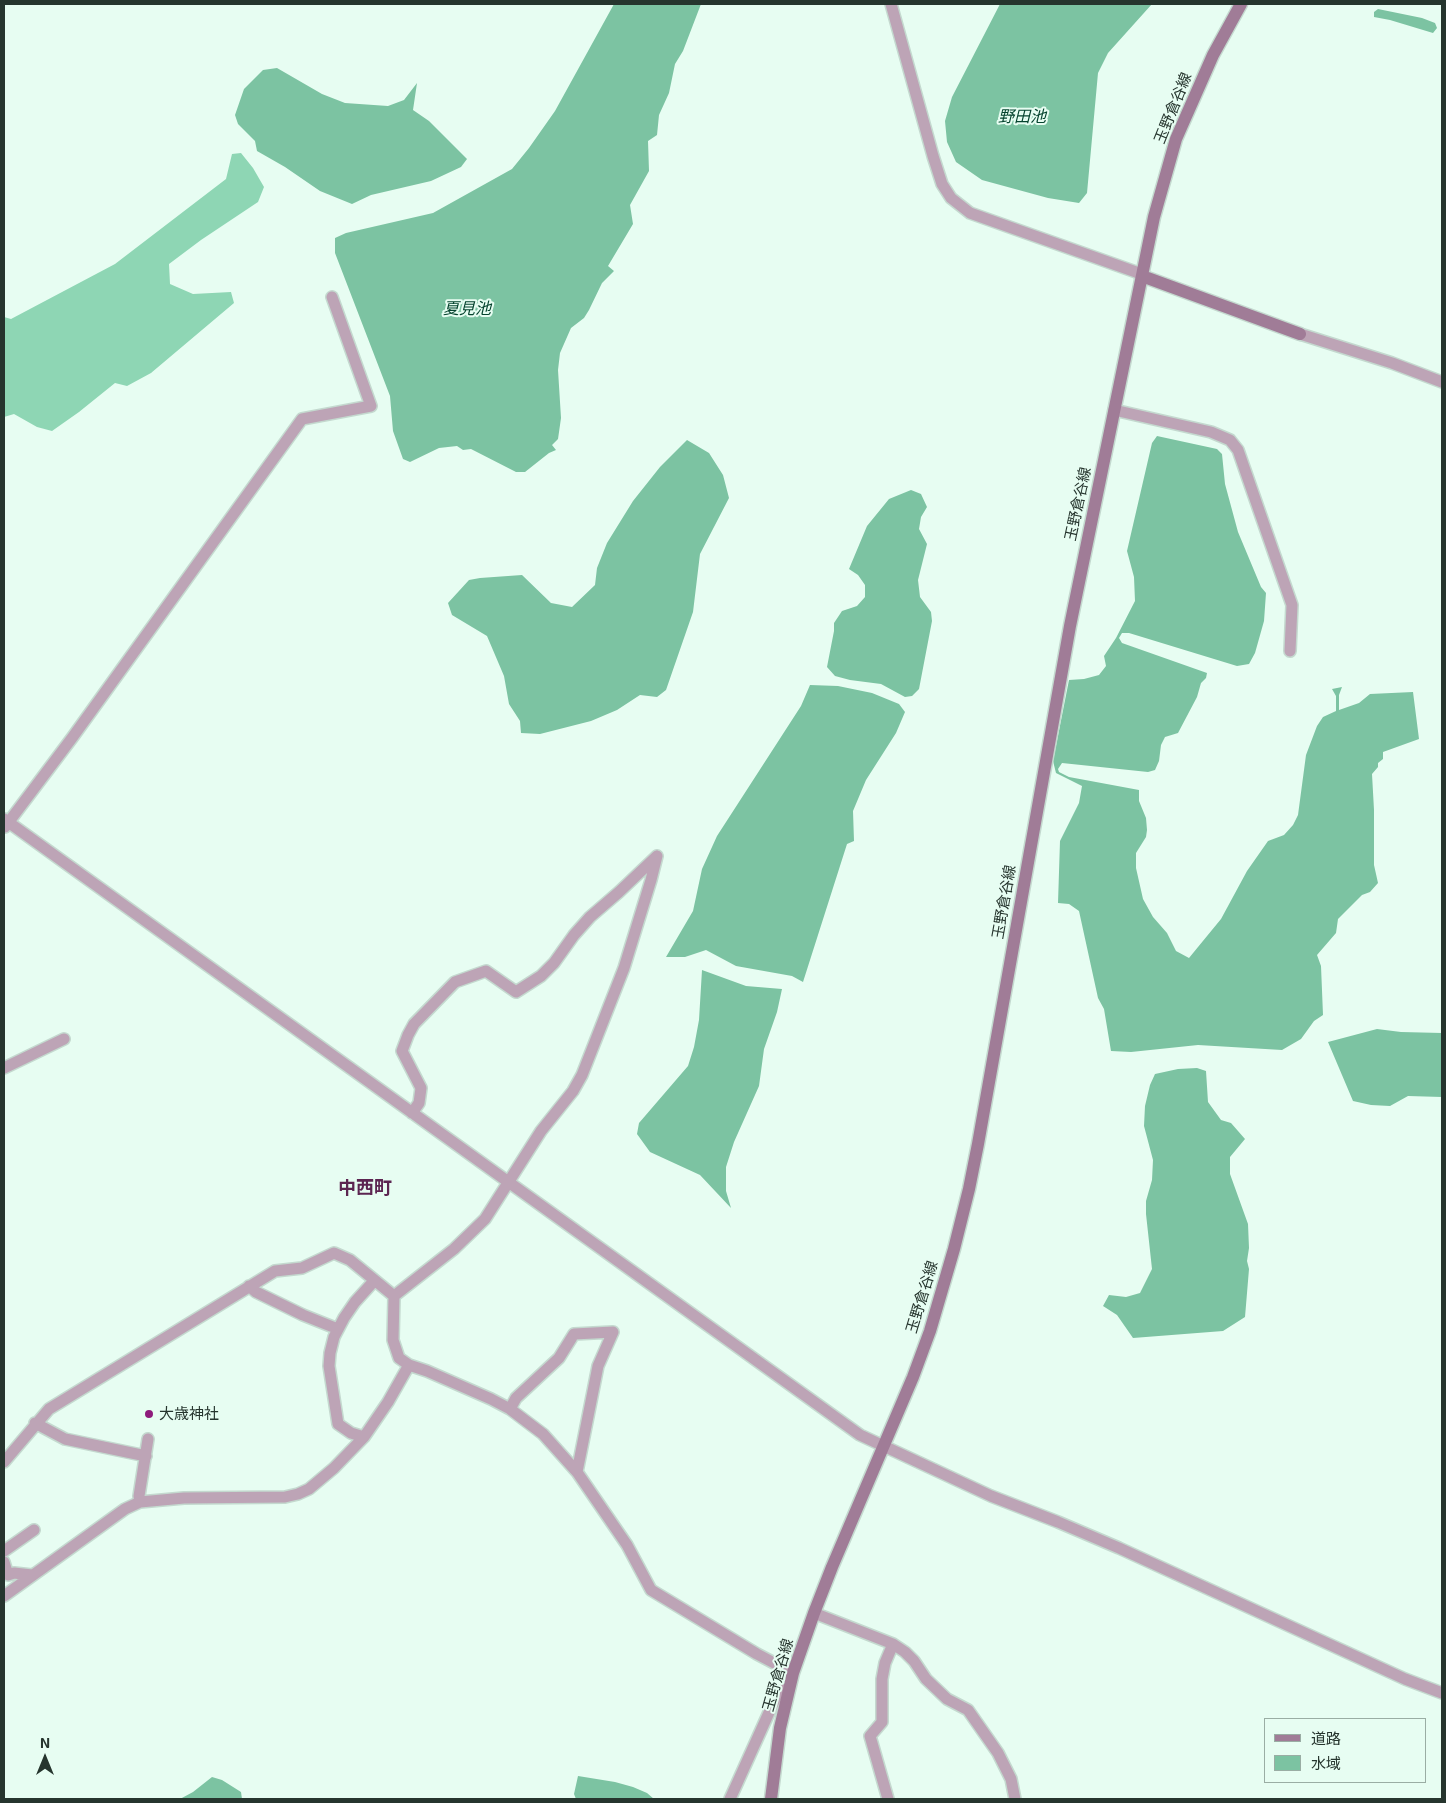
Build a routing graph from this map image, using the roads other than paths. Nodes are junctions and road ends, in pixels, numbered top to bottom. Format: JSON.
{"nodes":[{"id":1,"x":891,"y":4,"type":"edge"},
{"id":2,"x":1241,"y":4,"type":"edge"},
{"id":3,"x":1142,"y":276,"type":"junction"},
{"id":4,"x":332,"y":297,"type":"dead end"},
{"id":5,"x":1300,"y":334,"type":"joint"},
{"id":6,"x":1442,"y":382,"type":"edge"},
{"id":7,"x":1114,"y":410,"type":"junction"},
{"id":8,"x":1290,"y":651,"type":"dead end"},
{"id":9,"x":6,"y":824,"type":"edge"},
{"id":10,"x":64,"y":1039,"type":"dead end"},
{"id":11,"x":4,"y":1068,"type":"edge"},
{"id":12,"x":412,"y":1113,"type":"junction"},
{"id":13,"x":508,"y":1184,"type":"junction"},
{"id":14,"x":374,"y":1280,"type":"junction"},
{"id":15,"x":249,"y":1286,"type":"junction"},
{"id":16,"x":394,"y":1296,"type":"junction"},
{"id":17,"x":338,"y":1330,"type":"junction"},
{"id":18,"x":409,"y":1365,"type":"junction"},
{"id":19,"x":510,"y":1409,"type":"junction"},
{"id":20,"x":35,"y":1423,"type":"junction"},
{"id":21,"x":364,"y":1437,"type":"junction"},
{"id":22,"x":148,"y":1439,"type":"dead end"},
{"id":23,"x":884,"y":1446,"type":"junction"},
{"id":24,"x":146,"y":1456,"type":"junction"},
{"id":25,"x":4,"y":1462,"type":"edge"},
{"id":26,"x":577,"y":1472,"type":"junction"},
{"id":27,"x":140,"y":1502,"type":"junction"},
{"id":28,"x":34,"y":1530,"type":"dead end"},
{"id":29,"x":4,"y":1551,"type":"edge"},
{"id":30,"x":4,"y":1562,"type":"edge"},
{"id":31,"x":32,"y":1575,"type":"junction"},
{"id":32,"x":4,"y":1596,"type":"edge"},
{"id":33,"x":814,"y":1613,"type":"junction"},
{"id":34,"x":893,"y":1644,"type":"junction"},
{"id":35,"x":793,"y":1673,"type":"junction"},
{"id":36,"x":789,"y":1690,"type":"junction"},
{"id":37,"x":1442,"y":1693,"type":"edge"},
{"id":38,"x":730,"y":1799,"type":"edge"},
{"id":39,"x":771,"y":1799,"type":"edge"},
{"id":40,"x":888,"y":1799,"type":"edge"},
{"id":41,"x":1016,"y":1799,"type":"edge"}],
"edges":[{"from":1,"to":3,"type":"street"},
{"from":2,"to":3,"type":"main road","name":"玉野倉谷線"},
{"from":3,"to":5,"type":"main road"},
{"from":3,"to":7,"type":"main road","name":"玉野倉谷線"},
{"from":4,"to":9,"type":"street"},
{"from":5,"to":6,"type":"street"},
{"from":7,"to":8,"type":"street"},
{"from":7,"to":23,"type":"main road","name":"玉野倉谷線"},
{"from":9,"to":12,"type":"street"},
{"from":10,"to":11,"type":"street"},
{"from":12,"to":13,"type":"street"},
{"from":12,"to":13,"type":"street"},
{"from":13,"to":16,"type":"street"},
{"from":13,"to":23,"type":"street"},
{"from":14,"to":15,"type":"street"},
{"from":14,"to":16,"type":"street"},
{"from":14,"to":17,"type":"street"},
{"from":15,"to":17,"type":"street"},
{"from":15,"to":20,"type":"street"},
{"from":16,"to":18,"type":"street"},
{"from":17,"to":21,"type":"street"},
{"from":18,"to":19,"type":"street"},
{"from":18,"to":21,"type":"street"},
{"from":19,"to":26,"type":"street"},
{"from":19,"to":26,"type":"street"},
{"from":20,"to":24,"type":"street"},
{"from":20,"to":25,"type":"street"},
{"from":21,"to":27,"type":"street"},
{"from":22,"to":24,"type":"street"},
{"from":23,"to":33,"type":"main road","name":"玉野倉谷線"},
{"from":23,"to":37,"type":"street"},
{"from":24,"to":27,"type":"street"},
{"from":26,"to":35,"type":"street"},
{"from":27,"to":31,"type":"street"},
{"from":28,"to":29,"type":"street"},
{"from":30,"to":31,"type":"street"},
{"from":31,"to":32,"type":"street"},
{"from":33,"to":34,"type":"street"},
{"from":33,"to":35,"type":"main road","name":"玉野倉谷線"},
{"from":34,"to":40,"type":"street"},
{"from":34,"to":41,"type":"street"},
{"from":35,"to":36,"type":"main road","name":"玉野倉谷線"},
{"from":36,"to":38,"type":"street"},
{"from":36,"to":39,"type":"main road","name":"玉野倉谷線"}]}
